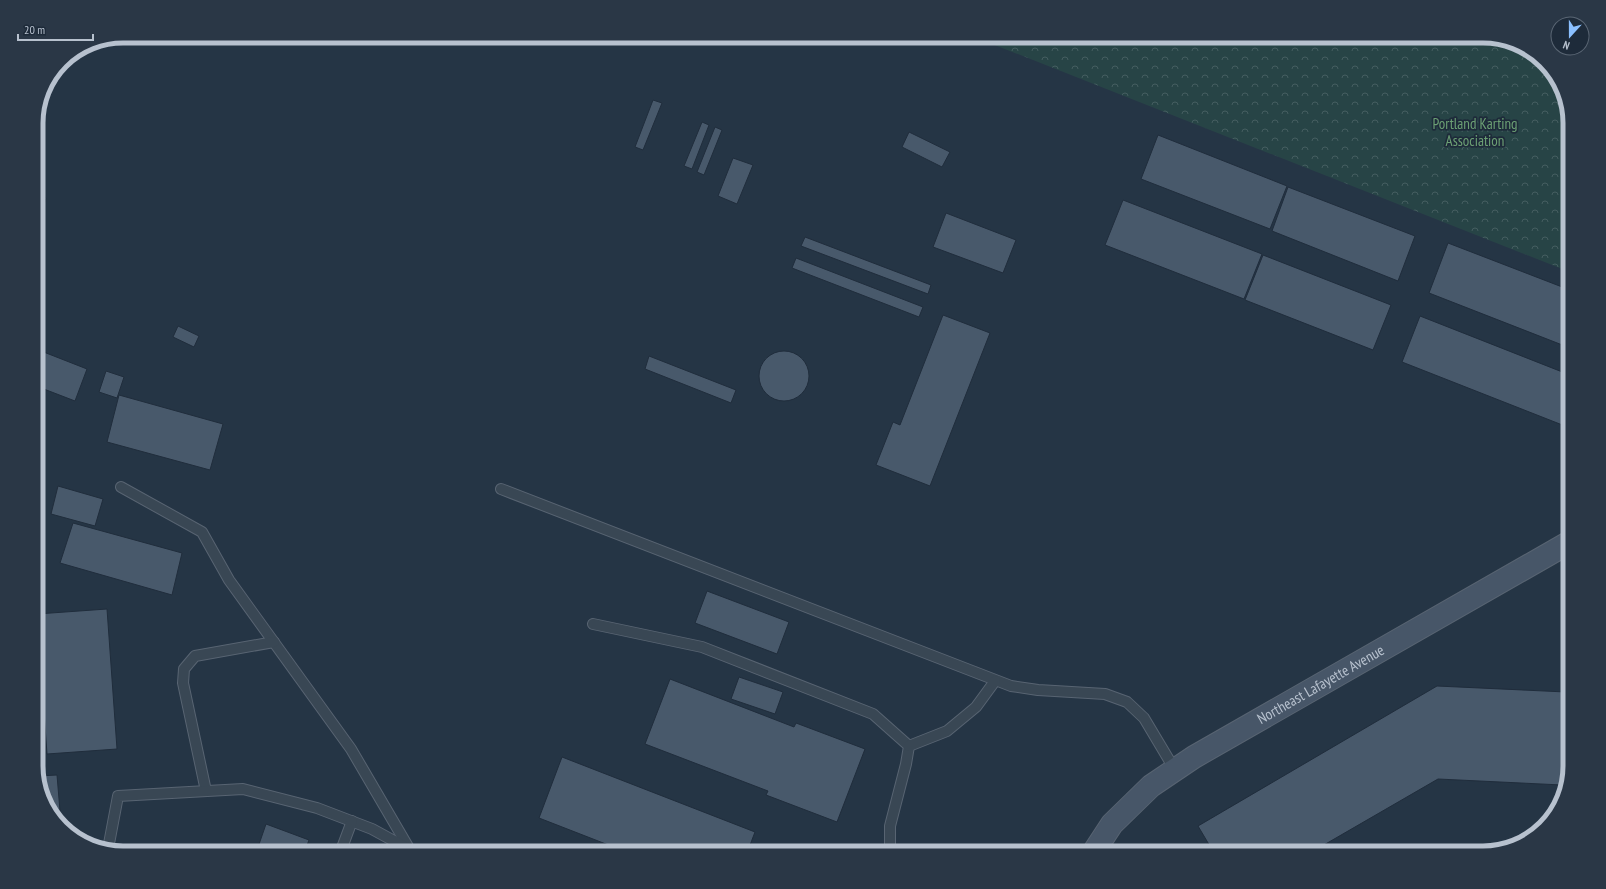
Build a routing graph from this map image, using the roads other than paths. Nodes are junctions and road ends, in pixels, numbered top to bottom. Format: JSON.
{"nodes":[{"id":1,"x":121,"y":487,"type":"dead end"},
{"id":2,"x":501,"y":490,"type":"dead end"},
{"id":3,"x":1563,"y":546,"type":"edge"},
{"id":4,"x":593,"y":624,"type":"dead end"},
{"id":5,"x":274,"y":642,"type":"junction"},
{"id":6,"x":995,"y":681,"type":"junction"},
{"id":7,"x":909,"y":746,"type":"junction"},
{"id":8,"x":1175,"y":770,"type":"junction"},
{"id":9,"x":206,"y":791,"type":"junction"},
{"id":10,"x":352,"y":821,"type":"junction"},
{"id":11,"x":109,"y":844,"type":"edge"},
{"id":12,"x":343,"y":846,"type":"edge"},
{"id":13,"x":404,"y":846,"type":"edge"},
{"id":14,"x":410,"y":846,"type":"edge"},
{"id":15,"x":890,"y":846,"type":"edge"},
{"id":16,"x":1098,"y":846,"type":"edge"}],
"edges":[{"from":1,"to":5,"type":"lane"},
{"from":2,"to":6,"type":"lane"},
{"from":3,"to":8,"type":"main road","name":"Northeast Lafayette Avenue"},
{"from":4,"to":7,"type":"lane"},
{"from":5,"to":9,"type":"lane"},
{"from":5,"to":14,"type":"lane"},
{"from":6,"to":7,"type":"lane"},
{"from":6,"to":8,"type":"lane"},
{"from":7,"to":15,"type":"lane"},
{"from":8,"to":16,"type":"main road","name":"Northeast Lafayette Avenue"},
{"from":9,"to":10,"type":"lane"},
{"from":9,"to":11,"type":"lane"},
{"from":10,"to":12,"type":"lane"},
{"from":10,"to":13,"type":"lane"}]}
